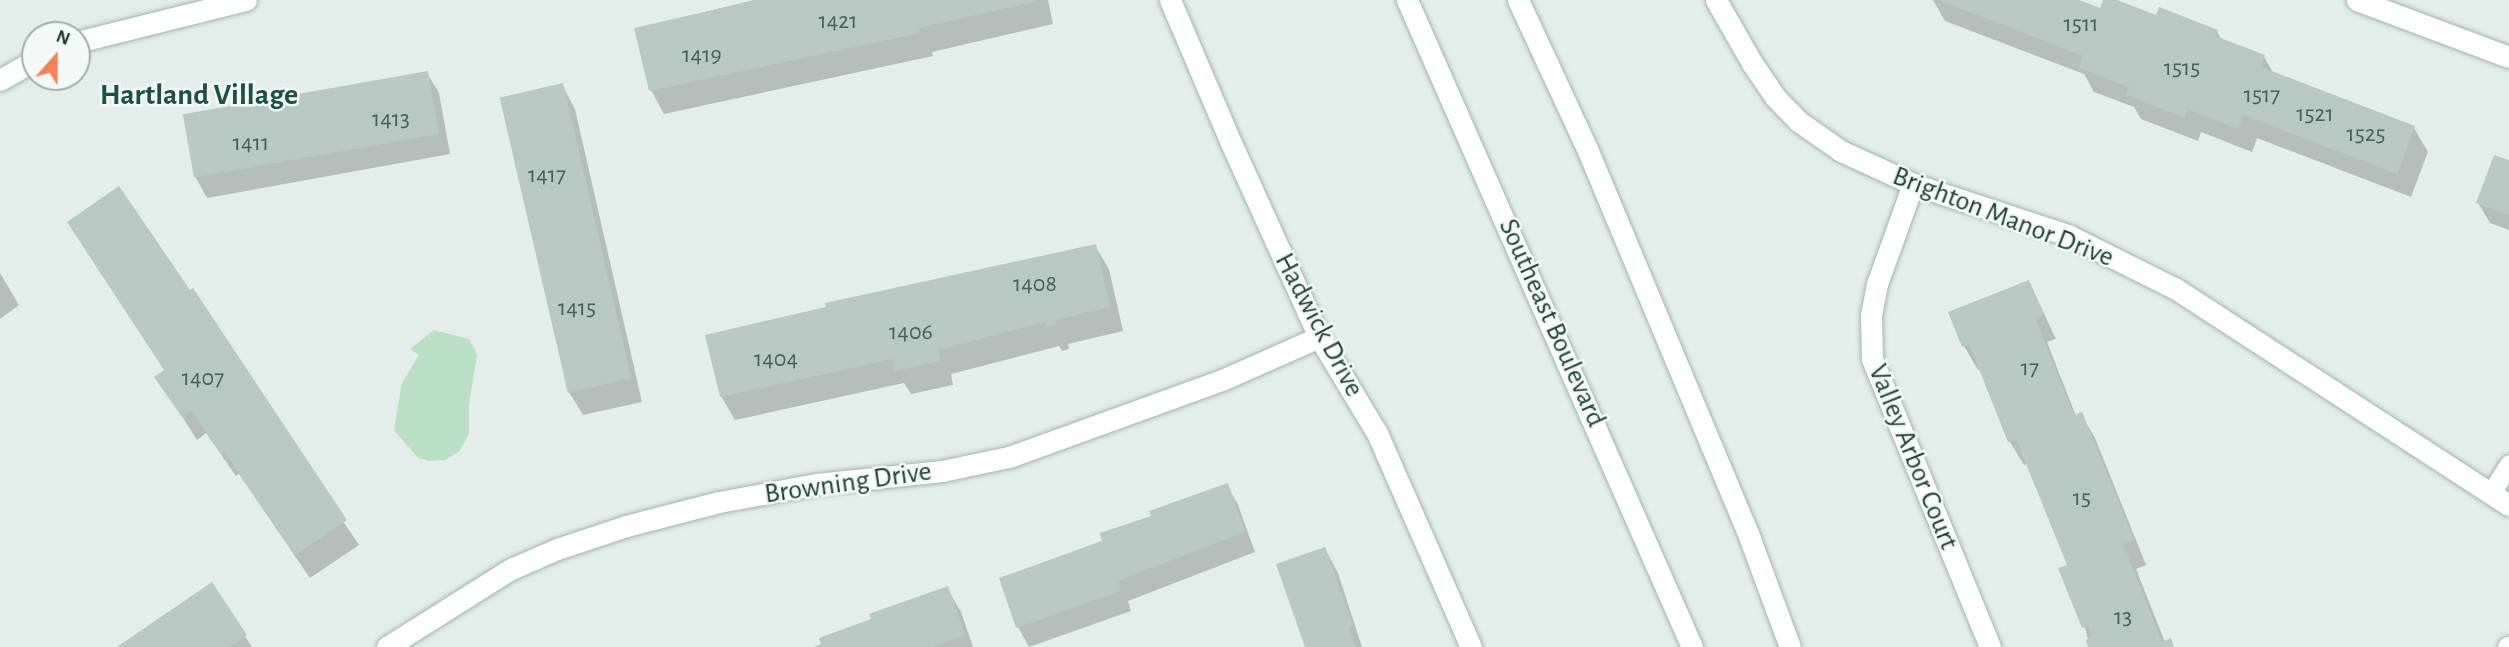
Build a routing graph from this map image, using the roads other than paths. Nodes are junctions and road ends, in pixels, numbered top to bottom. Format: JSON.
{"nodes":[{"id":1,"x":246,"y":0,"type":"edge"},
{"id":2,"x":1171,"y":0,"type":"edge"},
{"id":3,"x":1407,"y":0,"type":"edge"},
{"id":4,"x":1518,"y":0,"type":"edge"},
{"id":5,"x":1716,"y":0,"type":"edge"},
{"id":6,"x":2357,"y":0,"type":"edge"},
{"id":7,"x":91,"y":39,"type":"edge"},
{"id":8,"x":2509,"y":58,"type":"edge"},
{"id":9,"x":21,"y":68,"type":"edge"},
{"id":10,"x":0,"y":80,"type":"edge"},
{"id":11,"x":1913,"y":184,"type":"junction"},
{"id":12,"x":1319,"y":337,"type":"junction"},
{"id":13,"x":2509,"y":464,"type":"edge"},
{"id":14,"x":2500,"y":499,"type":"edge"},
{"id":15,"x":387,"y":647,"type":"edge"},
{"id":16,"x":1471,"y":647,"type":"edge"},
{"id":17,"x":1692,"y":647,"type":"edge"},
{"id":18,"x":1790,"y":647,"type":"edge"},
{"id":19,"x":1990,"y":647,"type":"edge"}],
"edges":[{"from":1,"to":7,"type":"street"},
{"from":2,"to":12,"type":"street","name":"Hadwick Drive"},
{"from":3,"to":17,"type":"street","name":"Southeast Boulevard"},
{"from":4,"to":18,"type":"street"},
{"from":5,"to":11,"type":"street","name":"Brighton Manor Drive"},
{"from":6,"to":8,"type":"street"},
{"from":9,"to":10,"type":"street"},
{"from":11,"to":14,"type":"street","name":"Brighton Manor Drive"},
{"from":11,"to":19,"type":"street","name":"Valley Arbor Court"},
{"from":12,"to":15,"type":"street","name":"Browning Drive"},
{"from":12,"to":16,"type":"street","name":"Hadwick Drive"},
{"from":13,"to":14,"type":"lane"}]}
